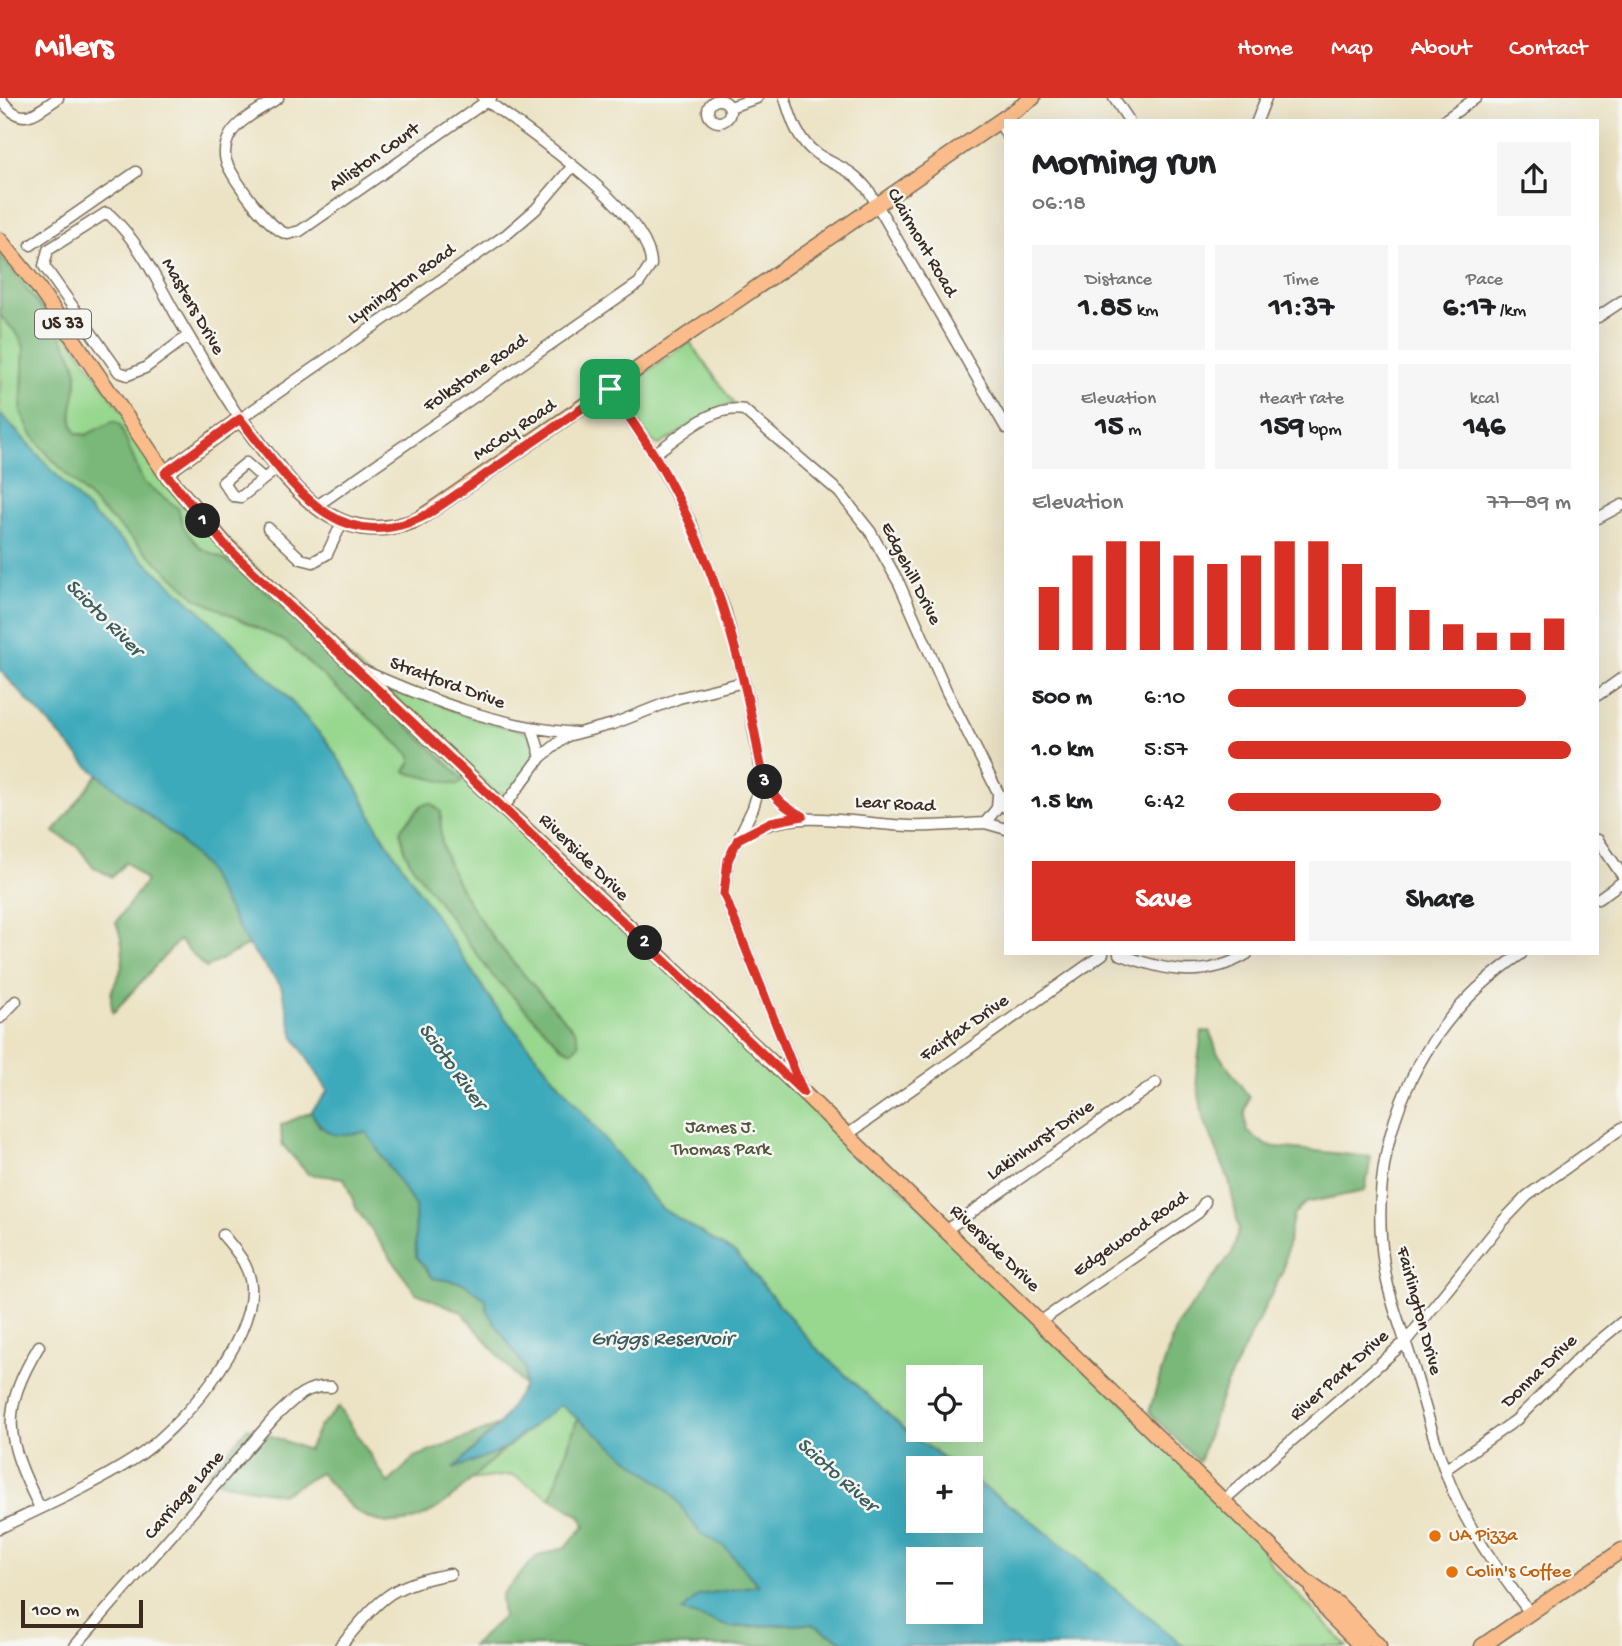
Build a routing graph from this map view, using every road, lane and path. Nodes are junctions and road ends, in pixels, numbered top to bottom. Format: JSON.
{"nodes":[{"id":1,"x":0,"y":98,"type":"edge"},
{"id":2,"x":58,"y":98,"type":"edge"},
{"id":3,"x":278,"y":98,"type":"edge"},
{"id":4,"x":757,"y":98,"type":"edge"},
{"id":5,"x":785,"y":98,"type":"edge"},
{"id":6,"x":1033,"y":98,"type":"edge"},
{"id":7,"x":1114,"y":98,"type":"edge"},
{"id":8,"x":1266,"y":98,"type":"edge"},
{"id":9,"x":1476,"y":98,"type":"edge"},
{"id":10,"x":487,"y":99,"type":"edge"},
{"id":11,"x":730,"y":107,"type":"dead end"},
{"id":12,"x":1012,"y":119,"type":"edge"},
{"id":13,"x":1128,"y":119,"type":"edge"},
{"id":14,"x":1258,"y":119,"type":"edge"},
{"id":15,"x":1446,"y":119,"type":"edge"},
{"id":16,"x":1003,"y":128,"type":"edge"},
{"id":17,"x":572,"y":167,"type":"junction"},
{"id":18,"x":136,"y":172,"type":"dead end"},
{"id":19,"x":93,"y":204,"type":"junction"},
{"id":20,"x":878,"y":205,"type":"junction"},
{"id":21,"x":108,"y":214,"type":"junction"},
{"id":22,"x":0,"y":240,"type":"edge"},
{"id":23,"x":31,"y":245,"type":"dead end"},
{"id":24,"x":1622,"y":300,"type":"edge"},
{"id":25,"x":1599,"y":316,"type":"edge"},
{"id":26,"x":188,"y":337,"type":"junction"},
{"id":27,"x":610,"y":389,"type":"junction"},
{"id":28,"x":240,"y":419,"type":"junction"},
{"id":29,"x":1004,"y":425,"type":"edge"},
{"id":30,"x":654,"y":454,"type":"junction"},
{"id":31,"x":279,"y":467,"type":"junction"},
{"id":32,"x":165,"y":473,"type":"junction"},
{"id":33,"x":264,"y":479,"type":"dead end"},
{"id":34,"x":1622,"y":505,"type":"edge"},
{"id":35,"x":315,"y":508,"type":"junction"},
{"id":36,"x":1599,"y":517,"type":"edge"},
{"id":37,"x":342,"y":523,"type":"junction"},
{"id":38,"x":268,"y":528,"type":"dead end"},
{"id":39,"x":351,"y":665,"type":"junction"},
{"id":40,"x":1622,"y":678,"type":"edge"},
{"id":41,"x":744,"y":682,"type":"junction"},
{"id":42,"x":1599,"y":694,"type":"edge"},
{"id":43,"x":533,"y":730,"type":"junction"},
{"id":44,"x":576,"y":733,"type":"junction"},
{"id":45,"x":541,"y":757,"type":"junction"},
{"id":46,"x":762,"y":778,"type":"junction"},
{"id":47,"x":998,"y":793,"type":"junction"},
{"id":48,"x":1004,"y":804,"type":"edge"},
{"id":49,"x":503,"y":808,"type":"junction"},
{"id":50,"x":803,"y":816,"type":"junction"},
{"id":51,"x":985,"y":822,"type":"junction"},
{"id":52,"x":1004,"y":828,"type":"edge"},
{"id":53,"x":738,"y":839,"type":"junction"},
{"id":54,"x":1599,"y":841,"type":"edge"},
{"id":55,"x":1622,"y":875,"type":"edge"},
{"id":56,"x":1622,"y":882,"type":"edge"},
{"id":57,"x":1599,"y":898,"type":"edge"},
{"id":58,"x":1102,"y":955,"type":"edge"},
{"id":59,"x":1122,"y":955,"type":"edge"},
{"id":60,"x":1245,"y":955,"type":"edge"},
{"id":61,"x":1520,"y":955,"type":"edge"},
{"id":62,"x":16,"y":1001,"type":"dead end"},
{"id":63,"x":0,"y":1018,"type":"edge"},
{"id":64,"x":1156,"y":1083,"type":"dead end"},
{"id":65,"x":803,"y":1092,"type":"junction"},
{"id":66,"x":1622,"y":1128,"type":"edge"},
{"id":67,"x":847,"y":1135,"type":"junction"},
{"id":68,"x":1205,"y":1202,"type":"dead end"},
{"id":69,"x":946,"y":1230,"type":"junction"},
{"id":70,"x":223,"y":1236,"type":"dead end"},
{"id":71,"x":1041,"y":1321,"type":"junction"},
{"id":72,"x":1622,"y":1322,"type":"edge"},
{"id":73,"x":1406,"y":1340,"type":"junction"},
{"id":74,"x":39,"y":1346,"type":"dead end"},
{"id":75,"x":331,"y":1387,"type":"dead end"},
{"id":76,"x":3,"y":1396,"type":"edge"},
{"id":77,"x":1446,"y":1469,"type":"junction"},
{"id":78,"x":1225,"y":1499,"type":"junction"},
{"id":79,"x":40,"y":1508,"type":"junction"},
{"id":80,"x":0,"y":1528,"type":"edge"},
{"id":81,"x":1622,"y":1550,"type":"edge"},
{"id":82,"x":450,"y":1574,"type":"dead end"},
{"id":83,"x":1306,"y":1581,"type":"junction"},
{"id":84,"x":1530,"y":1613,"type":"junction"},
{"id":85,"x":75,"y":1646,"type":"edge"},
{"id":86,"x":340,"y":1646,"type":"edge"},
{"id":87,"x":1361,"y":1646,"type":"edge"},
{"id":88,"x":1379,"y":1646,"type":"edge"},
{"id":89,"x":1482,"y":1646,"type":"edge"}],
"edges":[{"from":1,"to":2,"type":"street"},
{"from":3,"to":10,"type":"street","name":"Alliston Court"},
{"from":4,"to":11,"type":"street"},
{"from":5,"to":20,"type":"street","name":"Clairmont Road"},
{"from":6,"to":12,"type":"main road","name":"McCoy Road"},
{"from":7,"to":13,"type":"street"},
{"from":8,"to":14,"type":"street"},
{"from":9,"to":15,"type":"street"},
{"from":10,"to":17,"type":"street"},
{"from":16,"to":20,"type":"main road","name":"McCoy Road"},
{"from":17,"to":28,"type":"street","name":"Lymington Road"},
{"from":17,"to":35,"type":"street","name":"Folkstone Road"},
{"from":18,"to":19,"type":"street"},
{"from":19,"to":21,"type":"street","name":"Masters Drive"},
{"from":19,"to":23,"type":"street"},
{"from":20,"to":27,"type":"main road","name":"McCoy Road"},
{"from":20,"to":29,"type":"street","name":"Clairmont Road"},
{"from":21,"to":26,"type":"street","name":"Masters Drive"},
{"from":21,"to":26,"type":"street"},
{"from":22,"to":32,"type":"main road","name":"Riverside Drive","number":"US 33"},
{"from":24,"to":25,"type":"street"},
{"from":26,"to":28,"type":"street","name":"Masters Drive"},
{"from":27,"to":30,"type":"street"},
{"from":27,"to":37,"type":"main road","name":"McCoy Road"},
{"from":28,"to":31,"type":"main road","name":"McCoy Road"},
{"from":28,"to":32,"type":"main road"},
{"from":30,"to":41,"type":"street"},
{"from":30,"to":47,"type":"street","name":"Edgehill Drive"},
{"from":31,"to":33,"type":"street"},
{"from":31,"to":35,"type":"main road","name":"McCoy Road"},
{"from":32,"to":39,"type":"main road","name":"Riverside Drive","number":"US 33"},
{"from":34,"to":36,"type":"street"},
{"from":35,"to":37,"type":"main road","name":"McCoy Road"},
{"from":37,"to":38,"type":"street"},
{"from":39,"to":43,"type":"street","name":"Stratford Drive"},
{"from":39,"to":49,"type":"main road","name":"Riverside Drive","number":"US 33"},
{"from":40,"to":42,"type":"street"},
{"from":41,"to":44,"type":"street","name":"Stratford Drive"},
{"from":41,"to":46,"type":"street"},
{"from":43,"to":44,"type":"street","name":"Stratford Drive"},
{"from":43,"to":45,"type":"street"},
{"from":44,"to":45,"type":"street","name":"Stratford Drive"},
{"from":45,"to":49,"type":"street","name":"Stratford Drive"},
{"from":46,"to":50,"type":"street"},
{"from":46,"to":53,"type":"street"},
{"from":47,"to":48,"type":"street","name":"Edgehill Drive"},
{"from":47,"to":51,"type":"street"},
{"from":49,"to":65,"type":"main road","name":"Riverside Drive","number":"US 33"},
{"from":50,"to":51,"type":"street","name":"Lear Road"},
{"from":50,"to":53,"type":"street","name":"Lear Road"},
{"from":51,"to":52,"type":"street","name":"Lear Road"},
{"from":53,"to":65,"type":"street"},
{"from":54,"to":55,"type":"street"},
{"from":56,"to":57,"type":"street"},
{"from":58,"to":67,"type":"street","name":"Fairfax Drive"},
{"from":59,"to":60,"type":"street"},
{"from":61,"to":73,"type":"street","name":"Fairlington Drive"},
{"from":62,"to":63,"type":"street"},
{"from":64,"to":69,"type":"street","name":"Lakinhurst Drive"},
{"from":65,"to":67,"type":"main road","name":"Riverside Drive","number":"US 33"},
{"from":66,"to":73,"type":"street","name":"River Park Drive"},
{"from":67,"to":69,"type":"main road","name":"Riverside Drive","number":"US 33"},
{"from":68,"to":71,"type":"street","name":"Edgewood Road"},
{"from":69,"to":71,"type":"main road","name":"Riverside Drive","number":"US 33"},
{"from":70,"to":79,"type":"street"},
{"from":71,"to":78,"type":"main road","name":"Riverside Drive","number":"US 33"},
{"from":72,"to":77,"type":"street","name":"Donna Drive"},
{"from":73,"to":77,"type":"street","name":"Fairlington Drive"},
{"from":73,"to":78,"type":"street","name":"River Park Drive"},
{"from":74,"to":76,"type":"street"},
{"from":75,"to":85,"type":"street","name":"Carriage Lane"},
{"from":76,"to":79,"type":"street"},
{"from":77,"to":84,"type":"street","name":"Fairlington Drive"},
{"from":78,"to":83,"type":"main road","name":"Riverside Drive","number":"US 33"},
{"from":79,"to":80,"type":"street"},
{"from":81,"to":84,"type":"main road"},
{"from":82,"to":86,"type":"street"},
{"from":83,"to":87,"type":"main road","name":"Riverside Drive","number":"US 33"},
{"from":83,"to":88,"type":"main road","name":"Riverside Drive","number":"US 33"},
{"from":84,"to":89,"type":"main road"}]}
